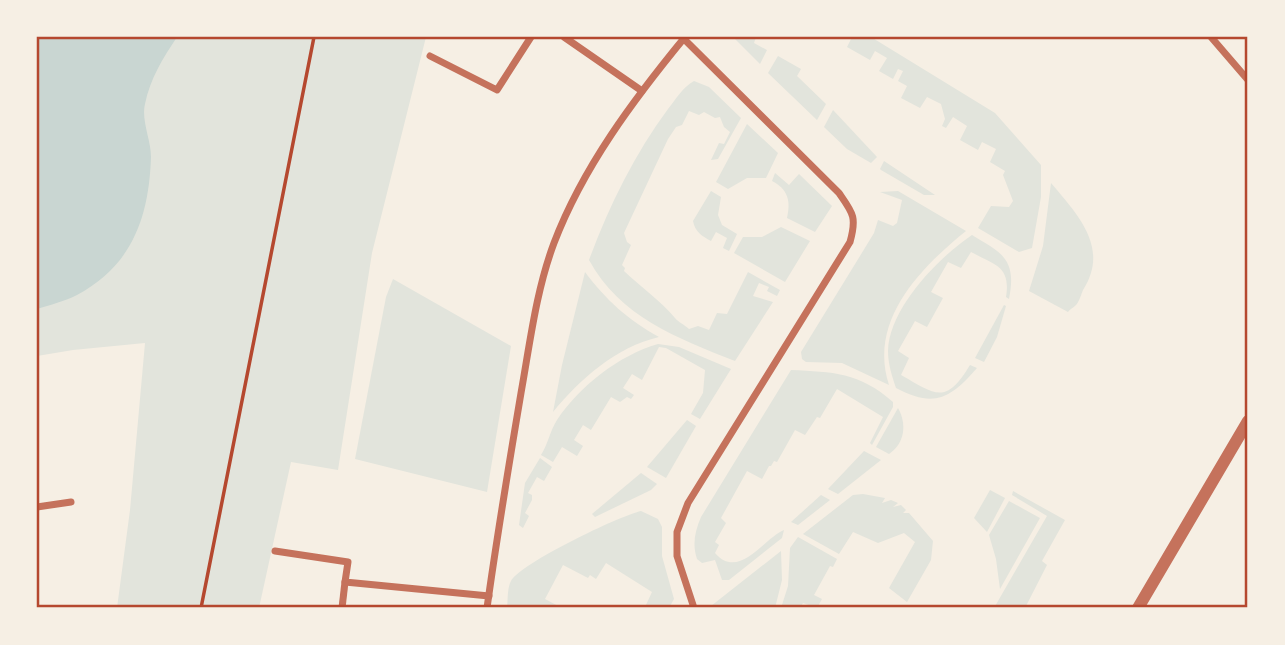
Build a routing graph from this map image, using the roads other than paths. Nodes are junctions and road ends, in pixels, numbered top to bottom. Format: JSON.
{"nodes":[{"id":1,"x":531,"y":37,"type":"edge"},
{"id":2,"x":564,"y":37,"type":"edge"},
{"id":3,"x":1211,"y":37,"type":"edge"},
{"id":4,"x":685,"y":38,"type":"edge"},
{"id":5,"x":430,"y":56,"type":"dead end"},
{"id":6,"x":1248,"y":80,"type":"edge"},
{"id":7,"x":642,"y":91,"type":"junction"},
{"id":8,"x":1248,"y":421,"type":"edge"},
{"id":9,"x":71,"y":502,"type":"dead end"},
{"id":10,"x":37,"y":507,"type":"edge"},
{"id":11,"x":275,"y":551,"type":"dead end"},
{"id":12,"x":345,"y":582,"type":"junction"},
{"id":13,"x":489,"y":596,"type":"junction"},
{"id":14,"x":342,"y":608,"type":"edge"},
{"id":15,"x":488,"y":608,"type":"edge"},
{"id":16,"x":694,"y":608,"type":"edge"},
{"id":17,"x":1138,"y":608,"type":"edge"}],
"edges":[{"from":1,"to":5,"type":"street"},
{"from":2,"to":7,"type":"street"},
{"from":3,"to":6,"type":"street"},
{"from":4,"to":7,"type":"street"},
{"from":4,"to":16,"type":"street"},
{"from":7,"to":13,"type":"street"},
{"from":8,"to":17,"type":"street"},
{"from":9,"to":10,"type":"street"},
{"from":11,"to":12,"type":"street"},
{"from":12,"to":13,"type":"street"},
{"from":12,"to":14,"type":"street"},
{"from":13,"to":15,"type":"street"}]}
